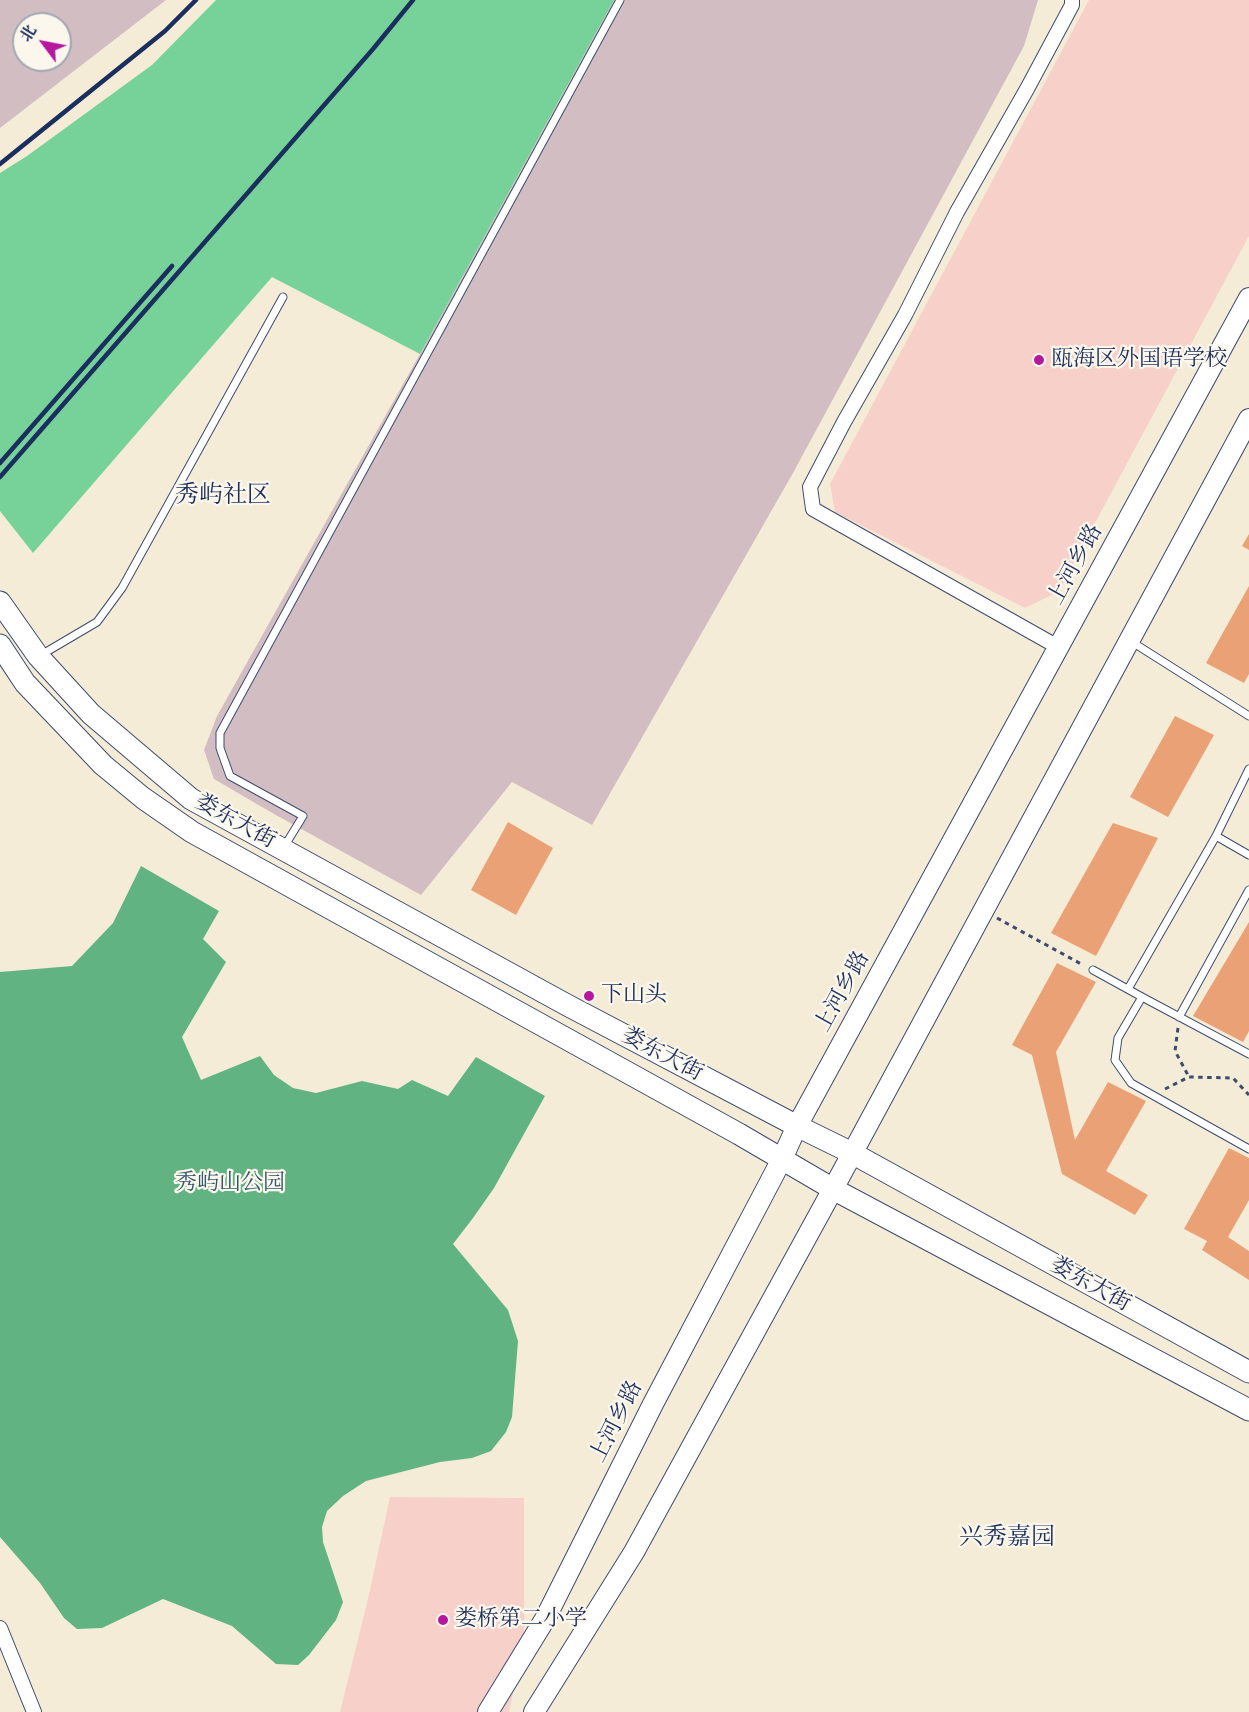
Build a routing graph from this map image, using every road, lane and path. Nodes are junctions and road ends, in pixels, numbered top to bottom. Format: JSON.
{"nodes":[{"id":1,"x":620,"y":0,"type":"edge"},
{"id":2,"x":1072,"y":0,"type":"edge"},
{"id":3,"x":283,"y":297,"type":"dead end"},
{"id":4,"x":1249,"y":298,"type":"edge"},
{"id":5,"x":1249,"y":419,"type":"edge"},
{"id":6,"x":0,"y":602,"type":"edge"},
{"id":7,"x":1129,"y":641,"type":"junction"},
{"id":8,"x":0,"y":645,"type":"edge"},
{"id":9,"x":1058,"y":647,"type":"junction"},
{"id":10,"x":39,"y":656,"type":"junction"},
{"id":11,"x":1249,"y":716,"type":"edge"},
{"id":12,"x":1249,"y":769,"type":"edge"},
{"id":13,"x":1216,"y":836,"type":"junction"},
{"id":14,"x":283,"y":849,"type":"junction"},
{"id":15,"x":1249,"y":855,"type":"edge"},
{"id":16,"x":1249,"y":890,"type":"edge"},
{"id":17,"x":983,"y":911,"type":"junction"},
{"id":18,"x":1093,"y":970,"type":"joint"},
{"id":19,"x":1128,"y":989,"type":"junction"},
{"id":20,"x":1142,"y":997,"type":"junction"},
{"id":21,"x":1179,"y":1017,"type":"junction"},
{"id":22,"x":1249,"y":1054,"type":"edge"},
{"id":23,"x":1189,"y":1077,"type":"junction"},
{"id":24,"x":1152,"y":1095,"type":"junction"},
{"id":25,"x":1249,"y":1095,"type":"edge"},
{"id":26,"x":797,"y":1126,"type":"junction"},
{"id":27,"x":1249,"y":1149,"type":"edge"},
{"id":28,"x":852,"y":1153,"type":"junction"},
{"id":29,"x":782,"y":1159,"type":"junction"},
{"id":30,"x":833,"y":1189,"type":"junction"},
{"id":31,"x":1249,"y":1372,"type":"edge"},
{"id":32,"x":1249,"y":1410,"type":"edge"},
{"id":33,"x":0,"y":1628,"type":"edge"},
{"id":34,"x":34,"y":1712,"type":"edge"},
{"id":35,"x":488,"y":1712,"type":"edge"},
{"id":36,"x":534,"y":1712,"type":"edge"}],
"edges":[{"from":1,"to":14,"type":"lane"},
{"from":2,"to":9,"type":"street"},
{"from":3,"to":10,"type":"lane"},
{"from":4,"to":9,"type":"main road","name":"上河乡路"},
{"from":5,"to":7,"type":"main road"},
{"from":6,"to":10,"type":"main road","name":"娄东大街"},
{"from":7,"to":11,"type":"lane"},
{"from":7,"to":17,"type":"main road"},
{"from":8,"to":29,"type":"main road","name":"娄东大街"},
{"from":9,"to":26,"type":"main road","name":"上河乡路"},
{"from":10,"to":14,"type":"main road","name":"娄东大街"},
{"from":12,"to":13,"type":"lane"},
{"from":13,"to":15,"type":"lane"},
{"from":13,"to":19,"type":"lane"},
{"from":14,"to":26,"type":"main road","name":"娄东大街"},
{"from":16,"to":21,"type":"lane"},
{"from":17,"to":18,"type":"path"},
{"from":17,"to":28,"type":"main road"},
{"from":18,"to":19,"type":"lane"},
{"from":19,"to":20,"type":"lane"},
{"from":20,"to":21,"type":"lane"},
{"from":20,"to":24,"type":"lane"},
{"from":21,"to":22,"type":"lane"},
{"from":21,"to":23,"type":"path"},
{"from":23,"to":24,"type":"path"},
{"from":23,"to":25,"type":"path"},
{"from":24,"to":27,"type":"lane"},
{"from":26,"to":28,"type":"main road","name":"娄东大街"},
{"from":26,"to":29,"type":"main road","name":"上河乡路"},
{"from":28,"to":30,"type":"main road"},
{"from":28,"to":31,"type":"main road","name":"娄东大街"},
{"from":29,"to":30,"type":"main road","name":"娄东大街"},
{"from":29,"to":35,"type":"main road","name":"上河乡路"},
{"from":30,"to":32,"type":"main road","name":"娄东大街"},
{"from":30,"to":36,"type":"main road"},
{"from":33,"to":34,"type":"street"}]}
